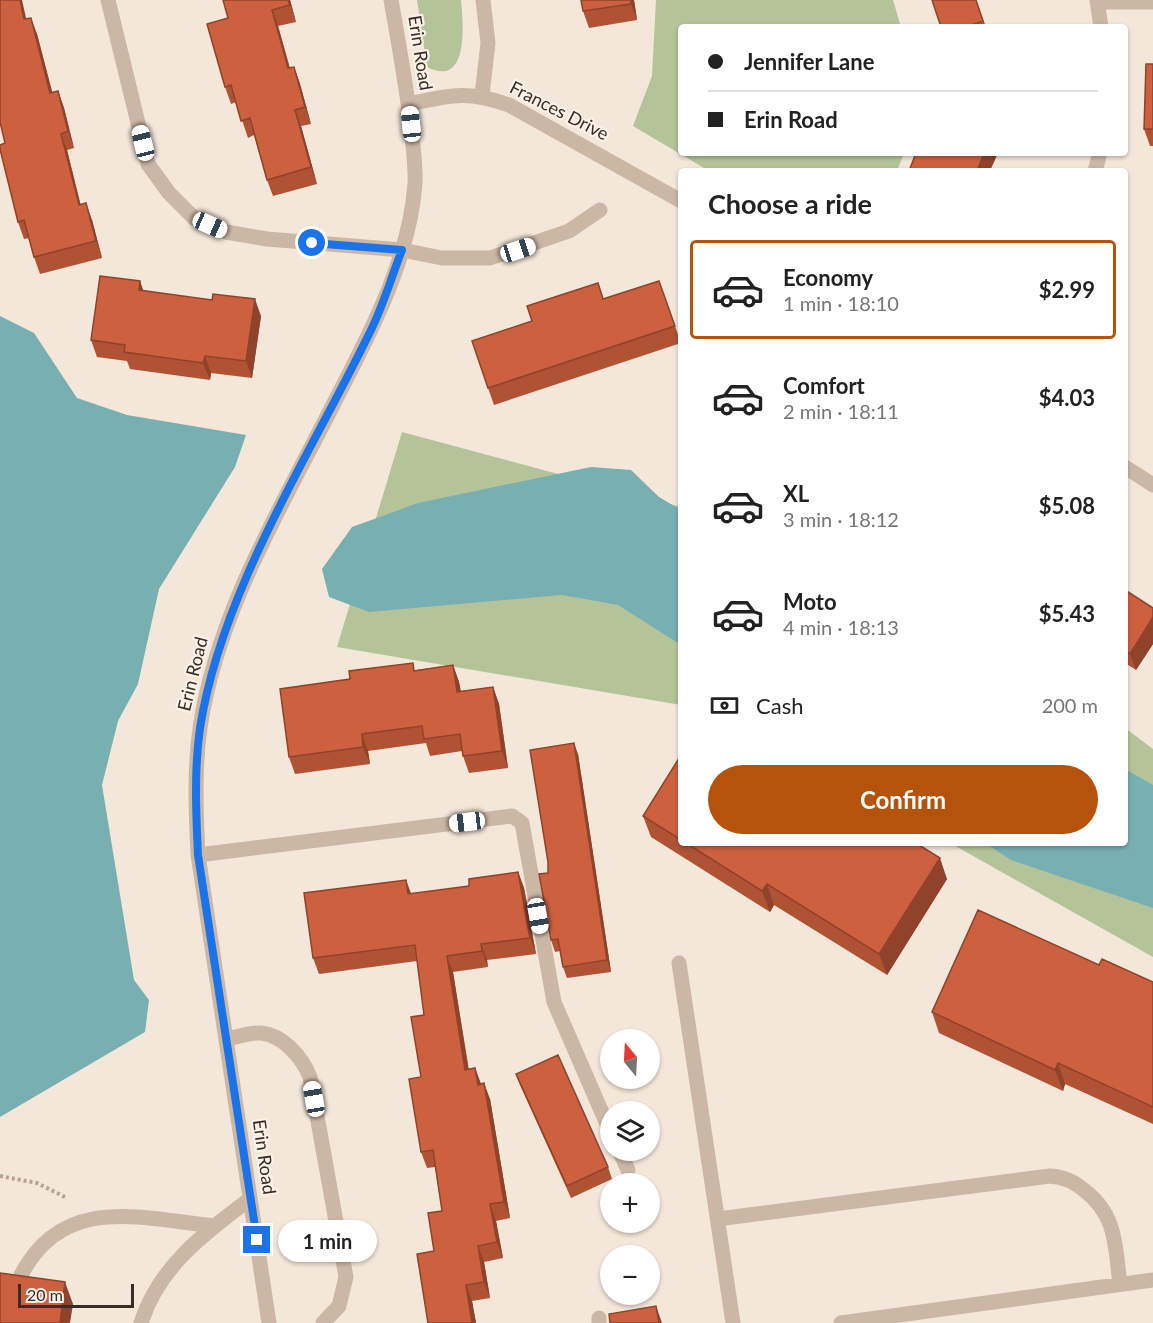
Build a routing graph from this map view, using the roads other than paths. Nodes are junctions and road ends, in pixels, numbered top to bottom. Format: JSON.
{"nodes":[{"id":1,"x":108,"y":0,"type":"edge"},
{"id":2,"x":391,"y":0,"type":"edge"},
{"id":3,"x":483,"y":0,"type":"edge"},
{"id":4,"x":1097,"y":1,"type":"edge"},
{"id":5,"x":1153,"y":2,"type":"edge"},
{"id":6,"x":1101,"y":24,"type":"edge"},
{"id":7,"x":482,"y":95,"type":"junction"},
{"id":8,"x":409,"y":104,"type":"junction"},
{"id":9,"x":678,"y":199,"type":"edge"},
{"id":10,"x":600,"y":210,"type":"dead end"},
{"id":11,"x":402,"y":250,"type":"junction"},
{"id":12,"x":1128,"y":469,"type":"edge"},
{"id":13,"x":1153,"y":485,"type":"edge"},
{"id":14,"x":198,"y":855,"type":"junction"},
{"id":15,"x":679,"y":963,"type":"dead end"},
{"id":16,"x":227,"y":1039,"type":"junction"},
{"id":17,"x":600,"y":1108,"type":"edge"},
{"id":18,"x":624,"y":1161,"type":"edge"},
{"id":19,"x":628,"y":1170,"type":"dead end"},
{"id":20,"x":250,"y":1198,"type":"junction"},
{"id":21,"x":717,"y":1219,"type":"junction"},
{"id":22,"x":214,"y":1227,"type":"junction"},
{"id":23,"x":21,"y":1275,"type":"edge"},
{"id":24,"x":1153,"y":1280,"type":"edge"},
{"id":25,"x":1120,"y":1284,"type":"junction"},
{"id":26,"x":141,"y":1323,"type":"edge"},
{"id":27,"x":269,"y":1323,"type":"edge"},
{"id":28,"x":323,"y":1323,"type":"edge"},
{"id":29,"x":733,"y":1323,"type":"edge"},
{"id":30,"x":841,"y":1323,"type":"edge"}],
"edges":[{"from":1,"to":11,"type":"street"},
{"from":2,"to":8,"type":"street","name":"Erin Road"},
{"from":3,"to":7,"type":"street"},
{"from":4,"to":5,"type":"street"},
{"from":4,"to":6,"type":"street"},
{"from":7,"to":8,"type":"street","name":"Frances Drive"},
{"from":7,"to":9,"type":"street","name":"Frances Drive"},
{"from":8,"to":11,"type":"street","name":"Erin Road"},
{"from":10,"to":11,"type":"street"},
{"from":11,"to":14,"type":"street","name":"Erin Road"},
{"from":12,"to":13,"type":"street"},
{"from":14,"to":16,"type":"street","name":"Erin Road"},
{"from":14,"to":17,"type":"street"},
{"from":15,"to":21,"type":"street"},
{"from":16,"to":20,"type":"street","name":"Erin Road"},
{"from":16,"to":28,"type":"street"},
{"from":18,"to":19,"type":"street"},
{"from":20,"to":22,"type":"street"},
{"from":20,"to":27,"type":"street","name":"Erin Road"},
{"from":21,"to":25,"type":"street"},
{"from":21,"to":29,"type":"street"},
{"from":22,"to":23,"type":"street"},
{"from":22,"to":26,"type":"street"},
{"from":24,"to":25,"type":"street"},
{"from":25,"to":30,"type":"street"}]}
